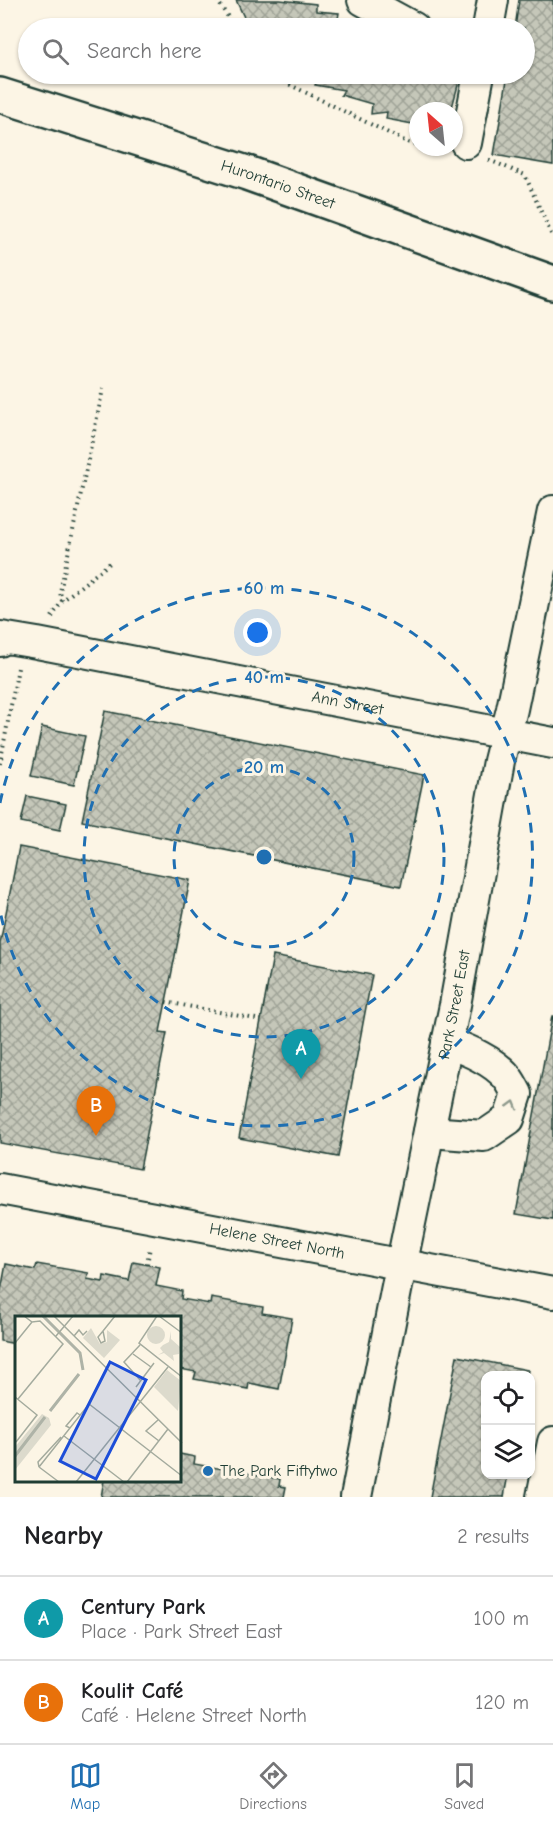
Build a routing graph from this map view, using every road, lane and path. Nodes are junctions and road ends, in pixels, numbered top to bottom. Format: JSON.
{"nodes":[{"id":1,"x":217,"y":0,"type":"edge"},
{"id":2,"x":363,"y":0,"type":"edge"},
{"id":3,"x":494,"y":0,"type":"edge"},
{"id":4,"x":229,"y":18,"type":"edge"},
{"id":5,"x":396,"y":18,"type":"edge"},
{"id":6,"x":490,"y":18,"type":"edge"},
{"id":7,"x":288,"y":84,"type":"edge"},
{"id":8,"x":477,"y":84,"type":"edge"},
{"id":9,"x":0,"y":95,"type":"edge"},
{"id":10,"x":409,"y":143,"type":"edge"},
{"id":11,"x":465,"y":151,"type":"joint"},
{"id":12,"x":551,"y":234,"type":"dead end"},
{"id":13,"x":553,"y":284,"type":"edge"},
{"id":14,"x":103,"y":389,"type":"dead end"},
{"id":15,"x":553,"y":510,"type":"edge"},
{"id":16,"x":110,"y":563,"type":"dead end"},
{"id":17,"x":62,"y":601,"type":"junction"},
{"id":18,"x":0,"y":639,"type":"edge"},
{"id":19,"x":33,"y":642,"type":"junction"},
{"id":20,"x":506,"y":734,"type":"junction"},
{"id":21,"x":553,"y":743,"type":"edge"},
{"id":22,"x":0,"y":764,"type":"edge"},
{"id":23,"x":166,"y":1002,"type":"dead end"},
{"id":24,"x":261,"y":1020,"type":"dead end"},
{"id":25,"x":447,"y":1042,"type":"junction"},
{"id":26,"x":429,"y":1132,"type":"junction"},
{"id":27,"x":0,"y":1189,"type":"edge"},
{"id":28,"x":150,"y":1243,"type":"dead end"},
{"id":29,"x":147,"y":1264,"type":"dead end"},
{"id":30,"x":401,"y":1264,"type":"junction"},
{"id":31,"x":553,"y":1293,"type":"edge"},
{"id":32,"x":553,"y":1442,"type":"edge"},
{"id":33,"x":356,"y":1497,"type":"edge"},
{"id":34,"x":542,"y":1497,"type":"edge"}],
"edges":[{"from":1,"to":4,"type":"path"},
{"from":2,"to":5,"type":"street"},
{"from":3,"to":6,"type":"street"},
{"from":7,"to":10,"type":"path"},
{"from":8,"to":11,"type":"street"},
{"from":9,"to":13,"type":"main road","name":"Hurontario Street"},
{"from":11,"to":12,"type":"path"},
{"from":14,"to":17,"type":"path"},
{"from":15,"to":20,"type":"street","name":"Park Street East"},
{"from":16,"to":17,"type":"path"},
{"from":17,"to":19,"type":"path"},
{"from":18,"to":19,"type":"street","name":"Ann Street"},
{"from":19,"to":20,"type":"street","name":"Ann Street"},
{"from":19,"to":22,"type":"path"},
{"from":20,"to":21,"type":"street","name":"Ann Street"},
{"from":20,"to":25,"type":"street","name":"Park Street East"},
{"from":23,"to":24,"type":"path"},
{"from":25,"to":26,"type":"street","name":"Park Street East"},
{"from":26,"to":25,"type":"street","one_way":true},
{"from":26,"to":30,"type":"street","name":"Park Street East"},
{"from":27,"to":30,"type":"street","name":"Helene Street North"},
{"from":28,"to":29,"type":"path"},
{"from":30,"to":31,"type":"street","name":"Helene Street North"},
{"from":30,"to":33,"type":"street","name":"Park Street East"},
{"from":32,"to":34,"type":"street"}]}
